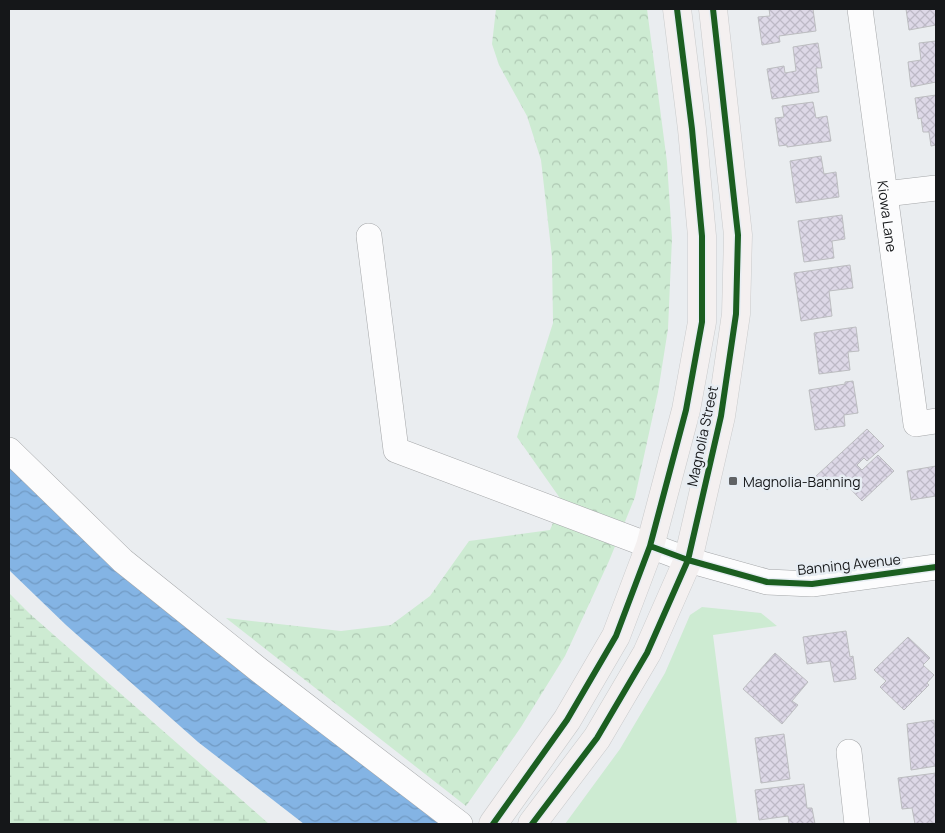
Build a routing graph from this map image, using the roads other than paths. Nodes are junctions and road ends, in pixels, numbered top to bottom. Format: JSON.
{"nodes":[{"id":1,"x":677,"y":9,"type":"edge"},
{"id":2,"x":713,"y":9,"type":"edge"},
{"id":3,"x":860,"y":9,"type":"edge"},
{"id":4,"x":936,"y":188,"type":"edge"},
{"id":5,"x":885,"y":194,"type":"junction"},
{"id":6,"x":369,"y":236,"type":"dead end"},
{"id":7,"x":926,"y":423,"type":"edge"},
{"id":8,"x":9,"y":450,"type":"edge"},
{"id":9,"x":650,"y":546,"type":"junction"},
{"id":10,"x":688,"y":560,"type":"junction"},
{"id":11,"x":936,"y":567,"type":"edge"},
{"id":12,"x":849,"y":752,"type":"dead end"},
{"id":13,"x":495,"y":822,"type":"edge"},
{"id":14,"x":460,"y":824,"type":"edge"},
{"id":15,"x":532,"y":824,"type":"edge"},
{"id":16,"x":857,"y":824,"type":"edge"}],
"edges":[{"from":1,"to":9,"type":"main road","name":"Magnolia Street"},
{"from":2,"to":10,"type":"main road","name":"Magnolia Street"},
{"from":3,"to":5,"type":"street","name":"Kiowa Lane"},
{"from":4,"to":5,"type":"street"},
{"from":5,"to":7,"type":"street","name":"Kiowa Lane"},
{"from":6,"to":9,"type":"street","name":"Banning Avenue"},
{"from":8,"to":14,"type":"street"},
{"from":9,"to":10,"type":"street","name":"Banning Avenue"},
{"from":9,"to":13,"type":"main road","name":"Magnolia Street"},
{"from":10,"to":11,"type":"street","name":"Banning Avenue"},
{"from":10,"to":15,"type":"main road","name":"Magnolia Street"},
{"from":12,"to":16,"type":"street"}]}
